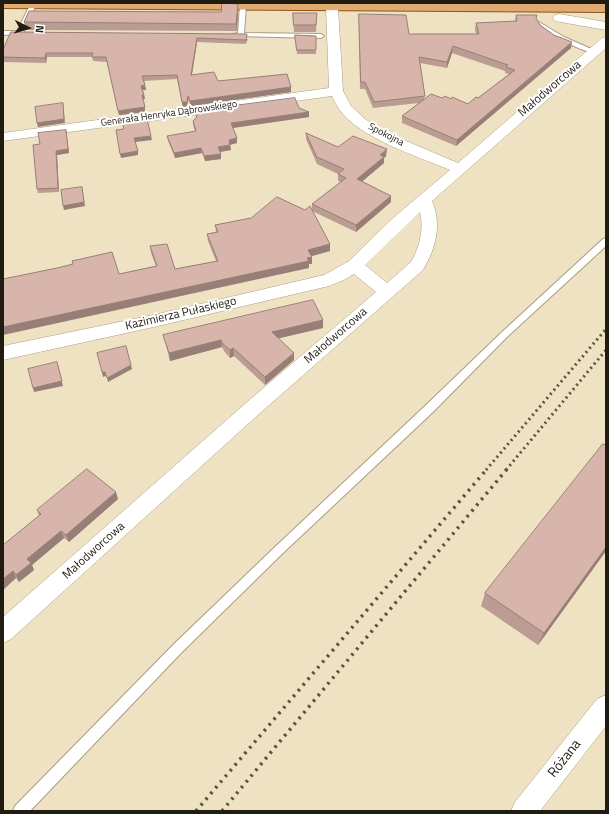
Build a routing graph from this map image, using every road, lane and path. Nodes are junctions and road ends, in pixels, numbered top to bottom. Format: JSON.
{"nodes":[{"id":1,"x":3,"y":4,"type":"edge"},
{"id":2,"x":33,"y":5,"type":"junction"},
{"id":3,"x":420,"y":5,"type":"edge"},
{"id":4,"x":243,"y":6,"type":"junction"},
{"id":5,"x":332,"y":7,"type":"junction"},
{"id":6,"x":606,"y":8,"type":"edge"},
{"id":7,"x":559,"y":18,"type":"dead end"},
{"id":8,"x":539,"y":24,"type":"edge"},
{"id":9,"x":606,"y":26,"type":"edge"},
{"id":10,"x":3,"y":33,"type":"edge"},
{"id":11,"x":19,"y":33,"type":"junction"},
{"id":12,"x":27,"y":33,"type":"edge"},
{"id":13,"x":225,"y":35,"type":"edge"},
{"id":14,"x":241,"y":35,"type":"junction"},
{"id":15,"x":302,"y":36,"type":"junction"},
{"id":16,"x":327,"y":38,"type":"junction"},
{"id":17,"x":606,"y":41,"type":"edge"},
{"id":18,"x":593,"y":51,"type":"junction"},
{"id":19,"x":336,"y":91,"type":"junction"},
{"id":20,"x":3,"y":137,"type":"edge"},
{"id":21,"x":460,"y":169,"type":"junction"},
{"id":22,"x":424,"y":201,"type":"junction"},
{"id":23,"x":606,"y":241,"type":"edge"},
{"id":24,"x":355,"y":266,"type":"junction"},
{"id":25,"x":387,"y":291,"type":"junction"},
{"id":26,"x":3,"y":353,"type":"edge"},
{"id":27,"x":3,"y":632,"type":"edge"},
{"id":28,"x":606,"y":707,"type":"edge"},
{"id":29,"x":20,"y":811,"type":"edge"},
{"id":30,"x":524,"y":811,"type":"edge"}],
"edges":[{"from":1,"to":2,"type":"main road"},
{"from":2,"to":4,"type":"main road"},
{"from":2,"to":11,"type":"lane"},
{"from":3,"to":5,"type":"main road"},
{"from":3,"to":6,"type":"main road"},
{"from":4,"to":5,"type":"main road"},
{"from":4,"to":14,"type":"lane"},
{"from":5,"to":16,"type":"street","name":"Spokojna"},
{"from":7,"to":9,"type":"street"},
{"from":8,"to":18,"type":"lane"},
{"from":10,"to":11,"type":"lane"},
{"from":11,"to":12,"type":"lane"},
{"from":13,"to":14,"type":"lane"},
{"from":14,"to":15,"type":"lane"},
{"from":15,"to":16,"type":"lane"},
{"from":15,"to":16,"type":"lane"},
{"from":16,"to":19,"type":"street","name":"Spokojna"},
{"from":17,"to":18,"type":"street","name":"Małodworcowa"},
{"from":18,"to":21,"type":"street","name":"Małodworcowa"},
{"from":19,"to":20,"type":"street","name":"Generała Henryka Dąbrowskiego"},
{"from":19,"to":21,"type":"street","name":"Spokojna"},
{"from":21,"to":22,"type":"street","name":"Małodworcowa"},
{"from":22,"to":24,"type":"street","name":"Małodworcowa"},
{"from":22,"to":25,"type":"street","name":"Małodworcowa"},
{"from":23,"to":29,"type":"lane"},
{"from":24,"to":25,"type":"street"},
{"from":24,"to":26,"type":"street","name":"Kazimierza Pułaskiego"},
{"from":25,"to":27,"type":"street","name":"Małodworcowa"},
{"from":28,"to":30,"type":"street","name":"Różana"}]}
